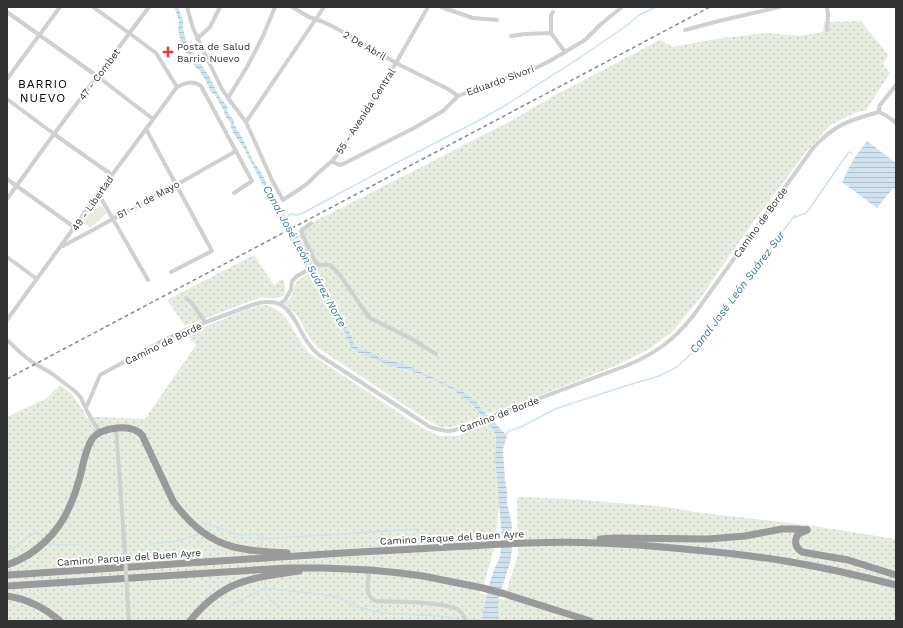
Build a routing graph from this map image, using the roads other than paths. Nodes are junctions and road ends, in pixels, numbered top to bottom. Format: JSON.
{"nodes":[{"id":1,"x":60,"y":7,"type":"edge"},
{"id":2,"x":93,"y":7,"type":"edge"},
{"id":3,"x":149,"y":7,"type":"edge"},
{"id":4,"x":187,"y":7,"type":"edge"},
{"id":5,"x":220,"y":7,"type":"edge"},
{"id":6,"x":275,"y":7,"type":"edge"},
{"id":7,"x":292,"y":7,"type":"edge"},
{"id":8,"x":324,"y":7,"type":"edge"},
{"id":9,"x":427,"y":7,"type":"edge"},
{"id":10,"x":441,"y":7,"type":"edge"},
{"id":11,"x":622,"y":7,"type":"edge"},
{"id":12,"x":779,"y":7,"type":"edge"},
{"id":13,"x":827,"y":7,"type":"edge"},
{"id":14,"x":7,"y":12,"type":"edge"},
{"id":15,"x":553,"y":12,"type":"dead end"},
{"id":16,"x":316,"y":19,"type":"junction"},
{"id":17,"x":497,"y":20,"type":"dead end"},
{"id":18,"x":685,"y":30,"type":"dead end"},
{"id":19,"x":827,"y":30,"type":"dead end"},
{"id":20,"x":129,"y":32,"type":"junction"},
{"id":21,"x":552,"y":33,"type":"junction"},
{"id":22,"x":39,"y":36,"type":"junction"},
{"id":23,"x":511,"y":36,"type":"dead end"},
{"id":24,"x":197,"y":39,"type":"junction"},
{"id":25,"x":565,"y":52,"type":"junction"},
{"id":26,"x":396,"y":63,"type":"junction"},
{"id":27,"x":97,"y":76,"type":"junction"},
{"id":28,"x":7,"y":79,"type":"edge"},
{"id":29,"x":896,"y":85,"type":"edge"},
{"id":30,"x":177,"y":87,"type":"junction"},
{"id":31,"x":458,"y":96,"type":"junction"},
{"id":32,"x":228,"y":98,"type":"junction"},
{"id":33,"x":7,"y":99,"type":"edge"},
{"id":34,"x":878,"y":112,"type":"junction"},
{"id":35,"x":153,"y":119,"type":"junction"},
{"id":36,"x":246,"y":122,"type":"junction"},
{"id":37,"x":896,"y":124,"type":"edge"},
{"id":38,"x":146,"y":129,"type":"junction"},
{"id":39,"x":54,"y":134,"type":"junction"},
{"id":40,"x":236,"y":151,"type":"junction"},
{"id":41,"x":332,"y":161,"type":"junction"},
{"id":42,"x":112,"y":175,"type":"junction"},
{"id":43,"x":7,"y":180,"type":"edge"},
{"id":44,"x":176,"y":185,"type":"junction"},
{"id":45,"x":16,"y":186,"type":"junction"},
{"id":46,"x":234,"y":193,"type":"dead end"},
{"id":47,"x":97,"y":196,"type":"junction"},
{"id":48,"x":7,"y":199,"type":"edge"},
{"id":49,"x":113,"y":218,"type":"junction"},
{"id":50,"x":312,"y":223,"type":"dead end"},
{"id":51,"x":74,"y":228,"type":"junction"},
{"id":52,"x":60,"y":247,"type":"junction"},
{"id":53,"x":7,"y":257,"type":"edge"},
{"id":54,"x":316,"y":266,"type":"junction"},
{"id":55,"x":171,"y":272,"type":"dead end"},
{"id":56,"x":37,"y":279,"type":"junction"},
{"id":57,"x":148,"y":280,"type":"dead end"},
{"id":58,"x":186,"y":298,"type":"dead end"},
{"id":59,"x":280,"y":304,"type":"junction"},
{"id":60,"x":7,"y":320,"type":"edge"},
{"id":61,"x":205,"y":322,"type":"junction"},
{"id":62,"x":7,"y":340,"type":"edge"},
{"id":63,"x":436,"y":354,"type":"dead end"},
{"id":64,"x":86,"y":408,"type":"junction"},
{"id":65,"x":116,"y":428,"type":"junction"},
{"id":66,"x":100,"y":433,"type":"junction"},
{"id":67,"x":584,"y":542,"type":"junction"},
{"id":68,"x":320,"y":554,"type":"junction"},
{"id":69,"x":7,"y":565,"type":"edge"},
{"id":70,"x":324,"y":568,"type":"junction"},
{"id":71,"x":370,"y":570,"type":"junction"},
{"id":72,"x":7,"y":575,"type":"edge"},
{"id":73,"x":896,"y":575,"type":"edge"},
{"id":74,"x":896,"y":585,"type":"edge"},
{"id":75,"x":7,"y":586,"type":"edge"},
{"id":76,"x":7,"y":596,"type":"edge"},
{"id":77,"x":60,"y":621,"type":"edge"},
{"id":78,"x":128,"y":621,"type":"edge"},
{"id":79,"x":190,"y":621,"type":"edge"},
{"id":80,"x":465,"y":621,"type":"edge"},
{"id":81,"x":590,"y":621,"type":"edge"}],
"edges":[{"from":1,"to":22,"type":"street"},
{"from":2,"to":20,"type":"street"},
{"from":3,"to":20,"type":"street","name":"47 - Combet"},
{"from":4,"to":24,"type":"street"},
{"from":5,"to":24,"type":"street"},
{"from":6,"to":32,"type":"street"},
{"from":7,"to":16,"type":"street","name":"2 De Abril"},
{"from":8,"to":16,"type":"street"},
{"from":9,"to":26,"type":"street","name":"55 - Avenida Central"},
{"from":10,"to":17,"type":"street"},
{"from":11,"to":25,"type":"street","name":"Eduardo Sivori"},
{"from":12,"to":18,"type":"street"},
{"from":13,"to":19,"type":"street"},
{"from":14,"to":22,"type":"street"},
{"from":15,"to":21,"type":"street"},
{"from":16,"to":26,"type":"street","name":"2 De Abril"},
{"from":16,"to":36,"type":"street"},
{"from":20,"to":27,"type":"street","name":"47 - Combet"},
{"from":20,"to":30,"type":"street"},
{"from":21,"to":23,"type":"street"},
{"from":21,"to":25,"type":"street"},
{"from":22,"to":27,"type":"street"},
{"from":22,"to":28,"type":"street"},
{"from":24,"to":32,"type":"street"},
{"from":25,"to":31,"type":"street","name":"Eduardo Sivori"},
{"from":26,"to":31,"type":"street","name":"2 De Abril"},
{"from":26,"to":41,"type":"street","name":"55 - Avenida Central"},
{"from":27,"to":35,"type":"street"},
{"from":27,"to":39,"type":"street","name":"47 - Combet"},
{"from":29,"to":34,"type":"street"},
{"from":30,"to":35,"type":"street","name":"49 - Libertad"},
{"from":30,"to":40,"type":"street"},
{"from":31,"to":41,"type":"street","name":"Eduardo Sivori"},
{"from":32,"to":36,"type":"street"},
{"from":33,"to":39,"type":"street"},
{"from":34,"to":37,"type":"street"},
{"from":34,"to":59,"type":"street","name":"Camino de Borde"},
{"from":35,"to":38,"type":"street","name":"49 - Libertad"},
{"from":36,"to":41,"type":"street","name":"55 - Avenida Central"},
{"from":38,"to":42,"type":"street","name":"49 - Libertad"},
{"from":38,"to":44,"type":"street"},
{"from":39,"to":42,"type":"street"},
{"from":39,"to":45,"type":"street","name":"47 - Combet"},
{"from":40,"to":44,"type":"street","name":"51 - 1 de Mayo"},
{"from":40,"to":46,"type":"street"},
{"from":42,"to":47,"type":"street","name":"49 - Libertad"},
{"from":43,"to":45,"type":"street"},
{"from":44,"to":49,"type":"street","name":"51 - 1 de Mayo"},
{"from":44,"to":55,"type":"street"},
{"from":45,"to":48,"type":"street","name":"47 - Combet"},
{"from":45,"to":51,"type":"street"},
{"from":47,"to":49,"type":"street"},
{"from":47,"to":51,"type":"street","name":"49 - Libertad"},
{"from":49,"to":52,"type":"street","name":"51 - 1 de Mayo"},
{"from":49,"to":57,"type":"street"},
{"from":50,"to":54,"type":"street"},
{"from":51,"to":52,"type":"street","name":"49 - Libertad"},
{"from":52,"to":56,"type":"street","name":"49 - Libertad"},
{"from":53,"to":56,"type":"street"},
{"from":54,"to":59,"type":"street"},
{"from":54,"to":63,"type":"street"},
{"from":56,"to":60,"type":"street","name":"49 - Libertad"},
{"from":58,"to":61,"type":"street"},
{"from":59,"to":61,"type":"street","name":"Camino de Borde"},
{"from":61,"to":64,"type":"street","name":"Camino de Borde"},
{"from":62,"to":64,"type":"street"},
{"from":64,"to":66,"type":"street"},
{"from":65,"to":66,"type":"highway"},
{"from":65,"to":68,"type":"highway"},
{"from":65,"to":78,"type":"street","bridge":true},
{"from":66,"to":69,"type":"highway"},
{"from":67,"to":68,"type":"highway","name":"Camino Parque del Buen Ayre"},
{"from":67,"to":73,"type":"highway"},
{"from":67,"to":74,"type":"highway","name":"Camino Parque del Buen Ayre"},
{"from":68,"to":72,"type":"highway","name":"Camino Parque del Buen Ayre"},
{"from":70,"to":71,"type":"highway","name":"Camino Parque del Buen Ayre"},
{"from":70,"to":75,"type":"highway","name":"Camino Parque del Buen Ayre"},
{"from":70,"to":79,"type":"highway"},
{"from":71,"to":80,"type":"street"},
{"from":71,"to":81,"type":"highway","name":"Camino Parque del Buen Ayre"},
{"from":76,"to":77,"type":"highway"}]}
